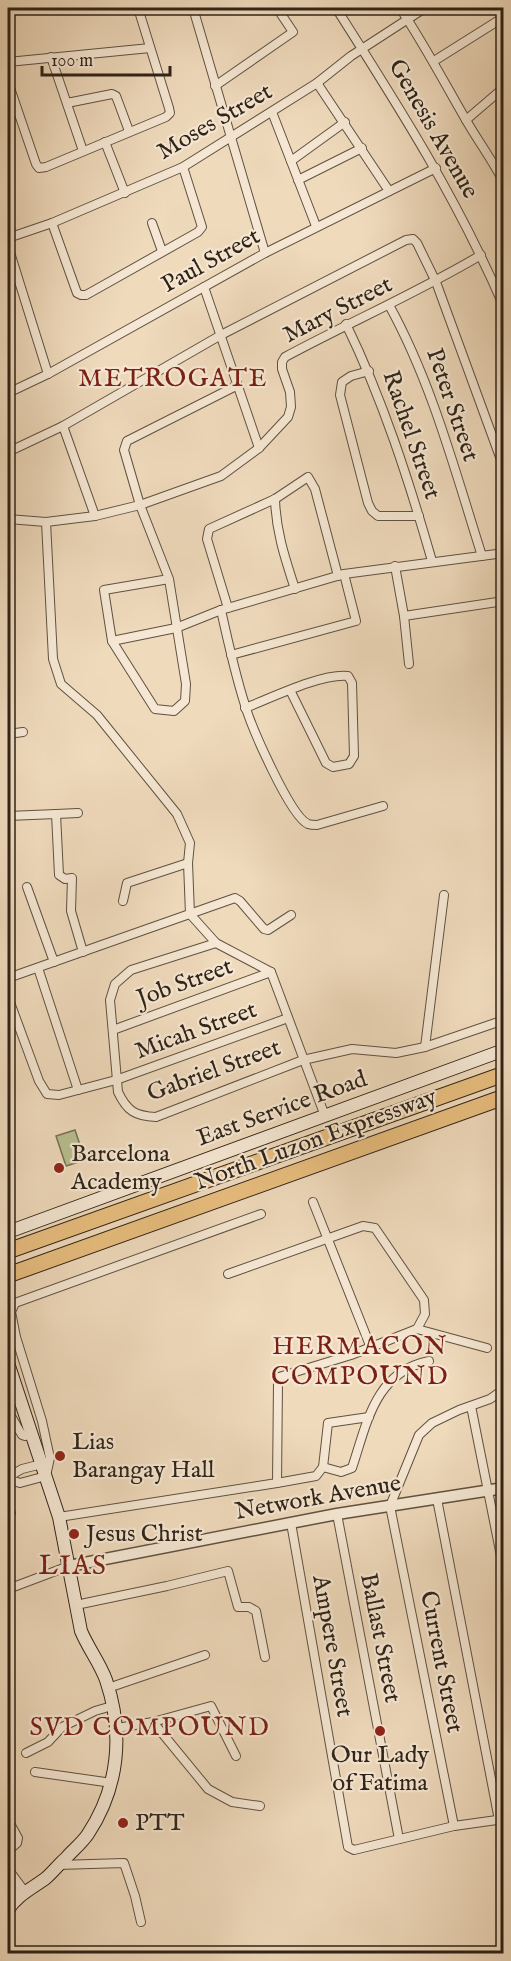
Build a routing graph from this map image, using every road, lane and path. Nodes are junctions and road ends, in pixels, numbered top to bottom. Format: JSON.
{"nodes":[{"id":1,"x":8,"y":8,"type":"edge"},
{"id":2,"x":12,"y":8,"type":"edge"},
{"id":3,"x":138,"y":8,"type":"edge"},
{"id":4,"x":193,"y":8,"type":"edge"},
{"id":5,"x":277,"y":8,"type":"edge"},
{"id":6,"x":336,"y":8,"type":"edge"},
{"id":7,"x":400,"y":8,"type":"edge"},
{"id":8,"x":425,"y":8,"type":"edge"},
{"id":9,"x":407,"y":18,"type":"junction"},
{"id":10,"x":503,"y":19,"type":"edge"},
{"id":11,"x":150,"y":48,"type":"junction"},
{"id":12,"x":362,"y":48,"type":"junction"},
{"id":13,"x":51,"y":57,"type":"junction"},
{"id":14,"x":8,"y":62,"type":"edge"},
{"id":15,"x":434,"y":62,"type":"junction"},
{"id":16,"x":8,"y":82,"type":"edge"},
{"id":17,"x":317,"y":83,"type":"junction"},
{"id":18,"x":215,"y":86,"type":"junction"},
{"id":19,"x":504,"y":86,"type":"edge"},
{"id":20,"x":67,"y":103,"type":"junction"},
{"id":21,"x":272,"y":112,"type":"junction"},
{"id":22,"x":466,"y":120,"type":"junction"},
{"id":23,"x":345,"y":122,"type":"junction"},
{"id":24,"x":129,"y":131,"type":"junction"},
{"id":25,"x":231,"y":138,"type":"junction"},
{"id":26,"x":105,"y":142,"type":"junction"},
{"id":27,"x":362,"y":148,"type":"junction"},
{"id":28,"x":83,"y":151,"type":"junction"},
{"id":29,"x":291,"y":161,"type":"junction"},
{"id":30,"x":183,"y":167,"type":"junction"},
{"id":31,"x":436,"y":168,"type":"junction"},
{"id":32,"x":298,"y":180,"type":"junction"},
{"id":33,"x":504,"y":183,"type":"edge"},
{"id":34,"x":389,"y":191,"type":"junction"},
{"id":35,"x":125,"y":192,"type":"junction"},
{"id":36,"x":152,"y":222,"type":"dead end"},
{"id":37,"x":52,"y":223,"type":"junction"},
{"id":38,"x":316,"y":226,"type":"junction"},
{"id":39,"x":8,"y":238,"type":"edge"},
{"id":40,"x":8,"y":246,"type":"edge"},
{"id":41,"x":162,"y":251,"type":"junction"},
{"id":42,"x":265,"y":253,"type":"junction"},
{"id":43,"x":482,"y":255,"type":"junction"},
{"id":44,"x":436,"y":282,"type":"junction"},
{"id":45,"x":204,"y":287,"type":"junction"},
{"id":46,"x":389,"y":305,"type":"junction"},
{"id":47,"x":504,"y":307,"type":"edge"},
{"id":48,"x":346,"y":324,"type":"junction"},
{"id":49,"x":221,"y":335,"type":"junction"},
{"id":50,"x":369,"y":371,"type":"junction"},
{"id":51,"x":48,"y":374,"type":"junction"},
{"id":52,"x":237,"y":385,"type":"junction"},
{"id":53,"x":8,"y":393,"type":"edge"},
{"id":54,"x":63,"y":426,"type":"junction"},
{"id":55,"x":259,"y":448,"type":"junction"},
{"id":56,"x":8,"y":452,"type":"edge"},
{"id":57,"x":504,"y":468,"type":"edge"},
{"id":58,"x":275,"y":499,"type":"junction"},
{"id":59,"x":140,"y":505,"type":"junction"},
{"id":60,"x":95,"y":516,"type":"junction"},
{"id":61,"x":419,"y":516,"type":"junction"},
{"id":62,"x":8,"y":519,"type":"edge"},
{"id":63,"x":46,"y":522,"type":"junction"},
{"id":64,"x":504,"y":553,"type":"edge"},
{"id":65,"x":482,"y":556,"type":"junction"},
{"id":66,"x":432,"y":561,"type":"junction"},
{"id":67,"x":395,"y":566,"type":"junction"},
{"id":68,"x":341,"y":575,"type":"junction"},
{"id":69,"x":169,"y":579,"type":"junction"},
{"id":70,"x":295,"y":589,"type":"junction"},
{"id":71,"x":504,"y":602,"type":"edge"},
{"id":72,"x":225,"y":609,"type":"junction"},
{"id":73,"x":404,"y":616,"type":"junction"},
{"id":74,"x":177,"y":628,"type":"junction"},
{"id":75,"x":112,"y":642,"type":"junction"},
{"id":76,"x":231,"y":655,"type":"junction"},
{"id":77,"x":409,"y":664,"type":"dead end"},
{"id":78,"x":290,"y":690,"type":"junction"},
{"id":79,"x":245,"y":708,"type":"junction"},
{"id":80,"x":23,"y":732,"type":"dead end"},
{"id":81,"x":8,"y":734,"type":"edge"},
{"id":82,"x":383,"y":806,"type":"dead end"},
{"id":83,"x":78,"y":813,"type":"dead end"},
{"id":84,"x":56,"y":814,"type":"junction"},
{"id":85,"x":8,"y":816,"type":"edge"},
{"id":86,"x":188,"y":863,"type":"junction"},
{"id":87,"x":27,"y":887,"type":"dead end"},
{"id":88,"x":444,"y":895,"type":"dead end"},
{"id":89,"x":123,"y":901,"type":"dead end"},
{"id":90,"x":190,"y":914,"type":"junction"},
{"id":91,"x":291,"y":915,"type":"dead end"},
{"id":92,"x":216,"y":943,"type":"junction"},
{"id":93,"x":83,"y":952,"type":"junction"},
{"id":94,"x":54,"y":962,"type":"junction"},
{"id":95,"x":38,"y":968,"type":"junction"},
{"id":96,"x":271,"y":972,"type":"junction"},
{"id":97,"x":8,"y":978,"type":"edge"},
{"id":98,"x":8,"y":997,"type":"edge"},
{"id":99,"x":288,"y":1018,"type":"junction"},
{"id":100,"x":504,"y":1020,"type":"edge"},
{"id":101,"x":113,"y":1030,"type":"junction"},
{"id":102,"x":425,"y":1047,"type":"junction"},
{"id":103,"x":504,"y":1050,"type":"edge"},
{"id":104,"x":303,"y":1060,"type":"junction"},
{"id":105,"x":504,"y":1074,"type":"edge"},
{"id":106,"x":116,"y":1080,"type":"junction"},
{"id":107,"x":78,"y":1090,"type":"junction"},
{"id":108,"x":504,"y":1097,"type":"edge"},
{"id":109,"x":325,"y":1116,"type":"junction"},
{"id":110,"x":313,"y":1202,"type":"dead end"},
{"id":111,"x":261,"y":1214,"type":"dead end"},
{"id":112,"x":8,"y":1232,"type":"edge"},
{"id":113,"x":327,"y":1240,"type":"junction"},
{"id":114,"x":8,"y":1251,"type":"edge"},
{"id":115,"x":228,"y":1274,"type":"dead end"},
{"id":116,"x":8,"y":1275,"type":"edge"},
{"id":117,"x":417,"y":1329,"type":"junction"},
{"id":118,"x":371,"y":1348,"type":"junction"},
{"id":119,"x":487,"y":1348,"type":"dead end"},
{"id":120,"x":429,"y":1361,"type":"dead end"},
{"id":121,"x":8,"y":1363,"type":"edge"},
{"id":122,"x":504,"y":1389,"type":"edge"},
{"id":123,"x":471,"y":1406,"type":"junction"},
{"id":124,"x":8,"y":1411,"type":"edge"},
{"id":125,"x":369,"y":1417,"type":"junction"},
{"id":126,"x":32,"y":1432,"type":"junction"},
{"id":127,"x":323,"y":1467,"type":"junction"},
{"id":128,"x":44,"y":1470,"type":"junction"},
{"id":129,"x":8,"y":1478,"type":"edge"},
{"id":130,"x":277,"y":1483,"type":"junction"},
{"id":131,"x":504,"y":1488,"type":"edge"},
{"id":132,"x":488,"y":1491,"type":"junction"},
{"id":133,"x":437,"y":1499,"type":"junction"},
{"id":134,"x":390,"y":1506,"type":"junction"},
{"id":135,"x":337,"y":1514,"type":"junction"},
{"id":136,"x":60,"y":1517,"type":"junction"},
{"id":137,"x":291,"y":1523,"type":"junction"},
{"id":138,"x":69,"y":1566,"type":"junction"},
{"id":139,"x":504,"y":1571,"type":"edge"},
{"id":140,"x":8,"y":1589,"type":"edge"},
{"id":141,"x":76,"y":1605,"type":"junction"},
{"id":142,"x":206,"y":1655,"type":"dead end"},
{"id":143,"x":265,"y":1657,"type":"dead end"},
{"id":144,"x":108,"y":1688,"type":"junction"},
{"id":145,"x":112,"y":1706,"type":"junction"},
{"id":146,"x":153,"y":1722,"type":"junction"},
{"id":147,"x":117,"y":1728,"type":"junction"},
{"id":148,"x":26,"y":1753,"type":"dead end"},
{"id":149,"x":236,"y":1756,"type":"dead end"},
{"id":150,"x":35,"y":1772,"type":"dead end"},
{"id":151,"x":112,"y":1784,"type":"junction"},
{"id":152,"x":260,"y":1806,"type":"dead end"},
{"id":153,"x":8,"y":1820,"type":"edge"},
{"id":154,"x":501,"y":1820,"type":"edge"},
{"id":155,"x":454,"y":1826,"type":"junction"},
{"id":156,"x":399,"y":1839,"type":"junction"},
{"id":157,"x":8,"y":1851,"type":"edge"},
{"id":158,"x":58,"y":1866,"type":"junction"},
{"id":159,"x":8,"y":1869,"type":"edge"},
{"id":160,"x":8,"y":1882,"type":"edge"},
{"id":161,"x":22,"y":1895,"type":"junction"},
{"id":162,"x":8,"y":1910,"type":"edge"},
{"id":163,"x":141,"y":1922,"type":"dead end"}],
"edges":[{"from":1,"to":2,"type":"street"},
{"from":3,"to":11,"type":"street"},
{"from":4,"to":18,"type":"street"},
{"from":5,"to":18,"type":"street"},
{"from":6,"to":12,"type":"street","name":"Genesis Avenue"},
{"from":7,"to":9,"type":"street"},
{"from":8,"to":9,"type":"street","name":"Moses Street"},
{"from":9,"to":12,"type":"street","name":"Moses Street"},
{"from":9,"to":15,"type":"street"},
{"from":10,"to":15,"type":"street"},
{"from":11,"to":13,"type":"street"},
{"from":11,"to":24,"type":"street"},
{"from":12,"to":17,"type":"street","name":"Moses Street"},
{"from":12,"to":31,"type":"street","name":"Genesis Avenue"},
{"from":13,"to":14,"type":"street"},
{"from":13,"to":20,"type":"street"},
{"from":15,"to":22,"type":"street"},
{"from":16,"to":28,"type":"street"},
{"from":17,"to":21,"type":"street","name":"Moses Street"},
{"from":17,"to":23,"type":"street"},
{"from":18,"to":25,"type":"street"},
{"from":19,"to":22,"type":"street"},
{"from":20,"to":24,"type":"street"},
{"from":20,"to":28,"type":"street"},
{"from":21,"to":25,"type":"street","name":"Moses Street"},
{"from":21,"to":29,"type":"street"},
{"from":22,"to":33,"type":"street"},
{"from":23,"to":27,"type":"street"},
{"from":23,"to":29,"type":"street"},
{"from":24,"to":26,"type":"street"},
{"from":25,"to":30,"type":"street","name":"Moses Street"},
{"from":25,"to":42,"type":"street"},
{"from":26,"to":28,"type":"street"},
{"from":26,"to":35,"type":"street"},
{"from":27,"to":32,"type":"street"},
{"from":27,"to":34,"type":"street"},
{"from":29,"to":32,"type":"street"},
{"from":30,"to":35,"type":"street","name":"Moses Street"},
{"from":30,"to":41,"type":"street"},
{"from":31,"to":34,"type":"street","name":"Paul Street"},
{"from":31,"to":43,"type":"street","name":"Genesis Avenue"},
{"from":32,"to":38,"type":"street"},
{"from":34,"to":38,"type":"street","name":"Paul Street"},
{"from":35,"to":37,"type":"street","name":"Moses Street"},
{"from":36,"to":41,"type":"street"},
{"from":37,"to":39,"type":"street","name":"Moses Street"},
{"from":37,"to":41,"type":"street"},
{"from":38,"to":42,"type":"street","name":"Paul Street"},
{"from":40,"to":51,"type":"street"},
{"from":42,"to":45,"type":"street","name":"Paul Street"},
{"from":43,"to":44,"type":"street","name":"Mary Street"},
{"from":43,"to":47,"type":"street","name":"Genesis Avenue"},
{"from":44,"to":46,"type":"street","name":"Mary Street"},
{"from":44,"to":49,"type":"street"},
{"from":44,"to":57,"type":"street"},
{"from":45,"to":49,"type":"street"},
{"from":45,"to":51,"type":"street","name":"Paul Street"},
{"from":46,"to":48,"type":"street","name":"Mary Street"},
{"from":46,"to":65,"type":"street","name":"Peter Street"},
{"from":48,"to":50,"type":"street","name":"Rachel Street"},
{"from":48,"to":55,"type":"street","name":"Mary Street"},
{"from":49,"to":52,"type":"street"},
{"from":49,"to":54,"type":"street"},
{"from":50,"to":61,"type":"street","name":"Rachel Street"},
{"from":50,"to":61,"type":"street"},
{"from":51,"to":53,"type":"street","name":"Paul Street"},
{"from":52,"to":55,"type":"street"},
{"from":52,"to":59,"type":"street"},
{"from":54,"to":56,"type":"street"},
{"from":54,"to":60,"type":"street"},
{"from":55,"to":59,"type":"street","name":"Mary Street"},
{"from":58,"to":68,"type":"street"},
{"from":58,"to":70,"type":"street"},
{"from":58,"to":72,"type":"street"},
{"from":59,"to":60,"type":"street","name":"Mary Street"},
{"from":59,"to":69,"type":"street"},
{"from":60,"to":63,"type":"street","name":"Mary Street"},
{"from":61,"to":66,"type":"street","name":"Rachel Street"},
{"from":62,"to":63,"type":"street","name":"Mary Street"},
{"from":63,"to":86,"type":"street"},
{"from":64,"to":65,"type":"street"},
{"from":65,"to":66,"type":"street"},
{"from":66,"to":67,"type":"street"},
{"from":67,"to":68,"type":"street"},
{"from":67,"to":73,"type":"street"},
{"from":68,"to":70,"type":"street"},
{"from":68,"to":76,"type":"street"},
{"from":69,"to":74,"type":"street"},
{"from":69,"to":75,"type":"street"},
{"from":70,"to":72,"type":"street"},
{"from":71,"to":73,"type":"street"},
{"from":72,"to":74,"type":"street"},
{"from":72,"to":76,"type":"street"},
{"from":73,"to":77,"type":"street"},
{"from":74,"to":75,"type":"street"},
{"from":74,"to":75,"type":"street"},
{"from":76,"to":79,"type":"street"},
{"from":78,"to":78,"type":"street"},
{"from":78,"to":79,"type":"street"},
{"from":79,"to":82,"type":"street"},
{"from":80,"to":81,"type":"street"},
{"from":83,"to":84,"type":"street"},
{"from":84,"to":85,"type":"street"},
{"from":84,"to":93,"type":"street"},
{"from":86,"to":89,"type":"street"},
{"from":86,"to":90,"type":"street"},
{"from":87,"to":94,"type":"street"},
{"from":88,"to":102,"type":"street"},
{"from":90,"to":91,"type":"street"},
{"from":90,"to":92,"type":"street"},
{"from":90,"to":93,"type":"street"},
{"from":92,"to":96,"type":"street"},
{"from":92,"to":101,"type":"street","name":"Gabriel Street"},
{"from":93,"to":94,"type":"street"},
{"from":94,"to":95,"type":"street"},
{"from":95,"to":97,"type":"street"},
{"from":95,"to":107,"type":"street"},
{"from":96,"to":99,"type":"street"},
{"from":96,"to":101,"type":"street","name":"Job Street"},
{"from":98,"to":107,"type":"street","name":"Micah Street"},
{"from":99,"to":104,"type":"street"},
{"from":99,"to":106,"type":"street","name":"Micah Street"},
{"from":100,"to":102,"type":"street"},
{"from":101,"to":106,"type":"street","name":"Gabriel Street"},
{"from":102,"to":104,"type":"street"},
{"from":103,"to":109,"type":"main road","name":"East Service Road"},
{"from":104,"to":106,"type":"street","name":"Gabriel Street"},
{"from":104,"to":109,"type":"street"},
{"from":105,"to":114,"type":"highway","name":"North Luzon Expressway"},
{"from":106,"to":107,"type":"street","name":"Micah Street"},
{"from":108,"to":116,"type":"highway","name":"North Luzon Expressway"},
{"from":109,"to":112,"type":"main road","name":"East Service Road"},
{"from":110,"to":113,"type":"street"},
{"from":111,"to":128,"type":"street"},
{"from":113,"to":115,"type":"street"},
{"from":113,"to":117,"type":"street"},
{"from":113,"to":118,"type":"street"},
{"from":117,"to":118,"type":"street"},
{"from":117,"to":119,"type":"street"},
{"from":118,"to":130,"type":"street"},
{"from":120,"to":125,"type":"street"},
{"from":121,"to":126,"type":"main road"},
{"from":122,"to":123,"type":"street"},
{"from":123,"to":132,"type":"street"},
{"from":123,"to":134,"type":"street"},
{"from":124,"to":126,"type":"street"},
{"from":125,"to":127,"type":"street"},
{"from":125,"to":127,"type":"street"},
{"from":126,"to":128,"type":"main road"},
{"from":127,"to":130,"type":"street"},
{"from":128,"to":129,"type":"street"},
{"from":128,"to":129,"type":"street"},
{"from":128,"to":136,"type":"main road"},
{"from":130,"to":136,"type":"street"},
{"from":131,"to":132,"type":"street","name":"Network Avenue"},
{"from":132,"to":133,"type":"street","name":"Network Avenue"},
{"from":132,"to":139,"type":"street"},
{"from":133,"to":134,"type":"street","name":"Network Avenue"},
{"from":133,"to":154,"type":"street"},
{"from":134,"to":135,"type":"street","name":"Network Avenue"},
{"from":134,"to":155,"type":"street","name":"Current Street"},
{"from":135,"to":137,"type":"street","name":"Network Avenue"},
{"from":135,"to":156,"type":"street","name":"Ballast Street"},
{"from":136,"to":138,"type":"main road"},
{"from":137,"to":138,"type":"street","name":"Network Avenue"},
{"from":137,"to":156,"type":"street","name":"Ampere Street"},
{"from":138,"to":140,"type":"street"},
{"from":138,"to":141,"type":"main road"},
{"from":141,"to":143,"type":"street"},
{"from":141,"to":144,"type":"main road"},
{"from":142,"to":144,"type":"street"},
{"from":144,"to":145,"type":"main road"},
{"from":145,"to":147,"type":"main road"},
{"from":145,"to":148,"type":"street"},
{"from":146,"to":147,"type":"street"},
{"from":146,"to":149,"type":"street"},
{"from":146,"to":152,"type":"street"},
{"from":147,"to":151,"type":"main road"},
{"from":150,"to":151,"type":"street"},
{"from":151,"to":158,"type":"main road"},
{"from":153,"to":157,"type":"street"},
{"from":154,"to":155,"type":"street"},
{"from":155,"to":156,"type":"street"},
{"from":158,"to":161,"type":"main road"},
{"from":158,"to":163,"type":"street"},
{"from":159,"to":161,"type":"street"},
{"from":160,"to":161,"type":"street"},
{"from":161,"to":162,"type":"main road"}]}
